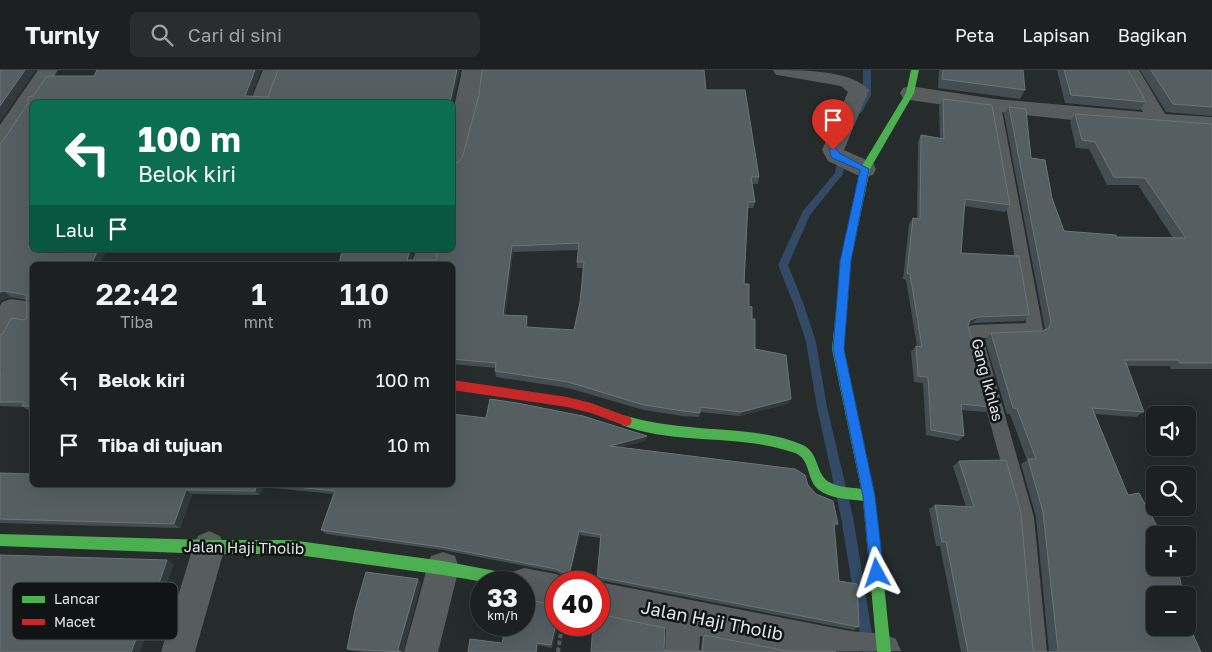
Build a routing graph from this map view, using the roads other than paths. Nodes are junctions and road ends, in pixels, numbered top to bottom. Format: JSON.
{"nodes":[{"id":1,"x":48,"y":70,"type":"edge"},
{"id":2,"x":273,"y":70,"type":"edge"},
{"id":3,"x":472,"y":70,"type":"edge"},
{"id":4,"x":783,"y":70,"type":"edge"},
{"id":5,"x":914,"y":70,"type":"edge"},
{"id":6,"x":1129,"y":70,"type":"edge"},
{"id":7,"x":910,"y":93,"type":"junction"},
{"id":8,"x":261,"y":100,"type":"edge"},
{"id":9,"x":995,"y":106,"type":"junction"},
{"id":10,"x":1159,"y":120,"type":"junction"},
{"id":11,"x":1212,"y":124,"type":"edge"},
{"id":12,"x":0,"y":142,"type":"edge"},
{"id":13,"x":455,"y":149,"type":"edge"},
{"id":14,"x":850,"y":162,"type":"junction"},
{"id":15,"x":455,"y":385,"type":"edge"},
{"id":16,"x":869,"y":496,"type":"junction"},
{"id":17,"x":0,"y":540,"type":"edge"},
{"id":18,"x":209,"y":547,"type":"junction"},
{"id":19,"x":443,"y":568,"type":"junction"},
{"id":20,"x":470,"y":573,"type":"edge"},
{"id":21,"x":610,"y":601,"type":"edge"},
{"id":22,"x":683,"y":616,"type":"junction"},
{"id":23,"x":874,"y":650,"type":"edge"},
{"id":24,"x":178,"y":652,"type":"edge"},
{"id":25,"x":421,"y":652,"type":"edge"},
{"id":26,"x":682,"y":652,"type":"edge"},
{"id":27,"x":1037,"y":652,"type":"edge"}],
"edges":[{"from":1,"to":12,"type":"street"},
{"from":2,"to":8,"type":"street"},
{"from":3,"to":13,"type":"street"},
{"from":4,"to":14,"type":"street"},
{"from":5,"to":7,"type":"street"},
{"from":6,"to":10,"type":"street"},
{"from":7,"to":9,"type":"street"},
{"from":7,"to":14,"type":"street"},
{"from":9,"to":10,"type":"street"},
{"from":9,"to":27,"type":"lane","name":"Gang Ikhlas"},
{"from":10,"to":11,"type":"street"},
{"from":14,"to":16,"type":"street"},
{"from":15,"to":16,"type":"street"},
{"from":16,"to":23,"type":"street"},
{"from":17,"to":18,"type":"street","name":"Jalan Haji Tholib"},
{"from":18,"to":19,"type":"street","name":"Jalan Haji Tholib"},
{"from":18,"to":24,"type":"street"},
{"from":19,"to":20,"type":"street","name":"Jalan Haji Tholib"},
{"from":19,"to":25,"type":"street"},
{"from":21,"to":22,"type":"street","name":"Jalan Haji Tholib"},
{"from":22,"to":23,"type":"street","name":"Jalan Haji Tholib"},
{"from":22,"to":26,"type":"street"}]}
